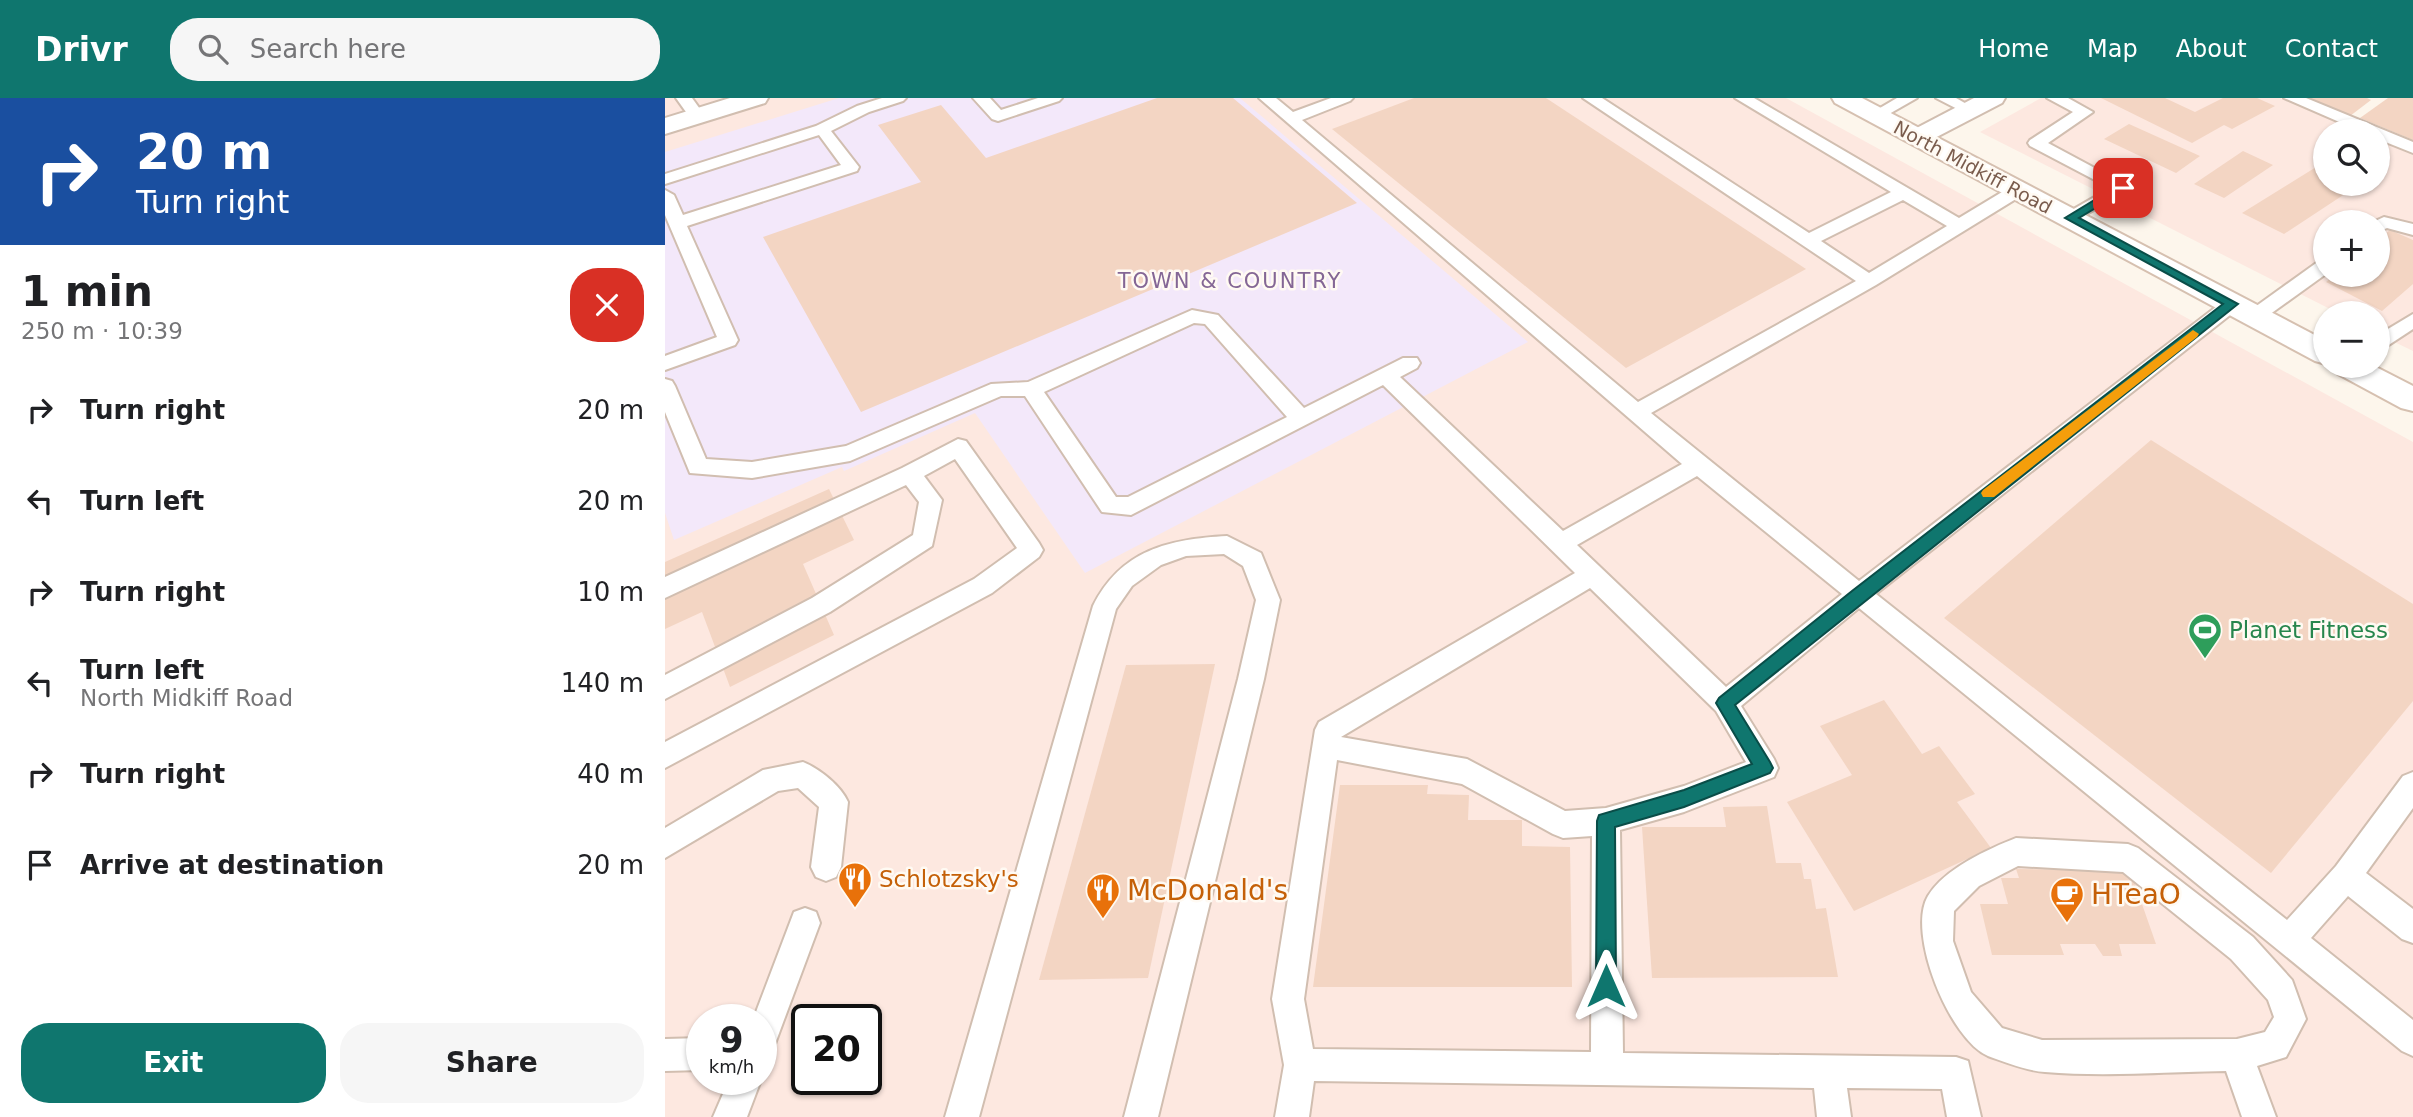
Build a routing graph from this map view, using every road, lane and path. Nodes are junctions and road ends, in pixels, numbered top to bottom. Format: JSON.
{"nodes":[{"id":1,"x":756,"y":98,"type":"edge"},
{"id":2,"x":898,"y":98,"type":"edge"},
{"id":3,"x":981,"y":98,"type":"edge"},
{"id":4,"x":1054,"y":98,"type":"edge"},
{"id":5,"x":1267,"y":98,"type":"edge"},
{"id":6,"x":1345,"y":98,"type":"edge"},
{"id":7,"x":1591,"y":98,"type":"edge"},
{"id":8,"x":1743,"y":98,"type":"edge"},
{"id":9,"x":1844,"y":98,"type":"edge"},
{"id":10,"x":1909,"y":98,"type":"edge"},
{"id":11,"x":1944,"y":98,"type":"edge"},
{"id":12,"x":1993,"y":98,"type":"edge"},
{"id":13,"x":2055,"y":98,"type":"edge"},
{"id":14,"x":2292,"y":98,"type":"edge"},
{"id":15,"x":690,"y":107,"type":"edge"},
{"id":16,"x":1969,"y":110,"type":"junction"},
{"id":17,"x":1876,"y":115,"type":"junction"},
{"id":18,"x":1291,"y":118,"type":"junction"},
{"id":19,"x":2344,"y":119,"type":"edge"},
{"id":20,"x":665,"y":126,"type":"edge"},
{"id":21,"x":823,"y":129,"type":"junction"},
{"id":22,"x":1917,"y":137,"type":"junction"},
{"id":23,"x":2390,"y":138,"type":"edge"},
{"id":24,"x":2413,"y":148,"type":"edge"},
{"id":25,"x":665,"y":179,"type":"edge"},
{"id":26,"x":2018,"y":190,"type":"junction"},
{"id":27,"x":1905,"y":192,"type":"junction"},
{"id":28,"x":665,"y":195,"type":"edge"},
{"id":29,"x":2071,"y":218,"type":"junction"},
{"id":30,"x":677,"y":223,"type":"junction"},
{"id":31,"x":2390,"y":224,"type":"edge"},
{"id":32,"x":1960,"y":226,"type":"junction"},
{"id":33,"x":2413,"y":230,"type":"edge"},
{"id":34,"x":1808,"y":241,"type":"junction"},
{"id":35,"x":2313,"y":272,"type":"edge"},
{"id":36,"x":1868,"y":281,"type":"junction"},
{"id":37,"x":2243,"y":310,"type":"junction"},
{"id":38,"x":2413,"y":320,"type":"edge"},
{"id":39,"x":2390,"y":336,"type":"edge"},
{"id":40,"x":2313,"y":347,"type":"edge"},
{"id":41,"x":665,"y":363,"type":"edge"},
{"id":42,"x":1410,"y":363,"type":"dead end"},
{"id":43,"x":1385,"y":375,"type":"junction"},
{"id":44,"x":2372,"y":378,"type":"edge"},
{"id":45,"x":665,"y":386,"type":"edge"},
{"id":46,"x":1031,"y":389,"type":"junction"},
{"id":47,"x":2413,"y":400,"type":"edge"},
{"id":48,"x":1637,"y":411,"type":"junction"},
{"id":49,"x":1300,"y":417,"type":"junction"},
{"id":50,"x":1698,"y":465,"type":"junction"},
{"id":51,"x":910,"y":474,"type":"junction"},
{"id":52,"x":1562,"y":543,"type":"junction"},
{"id":53,"x":1592,"y":575,"type":"junction"},
{"id":54,"x":665,"y":588,"type":"edge"},
{"id":55,"x":1858,"y":596,"type":"junction"},
{"id":56,"x":665,"y":688,"type":"edge"},
{"id":57,"x":1725,"y":703,"type":"junction"},
{"id":58,"x":1326,"y":746,"type":"junction"},
{"id":59,"x":665,"y":756,"type":"edge"},
{"id":60,"x":2413,"y":785,"type":"edge"},
{"id":61,"x":1606,"y":821,"type":"junction"},
{"id":62,"x":665,"y":844,"type":"edge"},
{"id":63,"x":827,"y":867,"type":"dead end"},
{"id":64,"x":2346,"y":876,"type":"junction"},
{"id":65,"x":805,"y":923,"type":"dead end"},
{"id":66,"x":2413,"y":928,"type":"edge"},
{"id":67,"x":2290,"y":939,"type":"junction"},
{"id":68,"x":775,"y":1004,"type":"edge"},
{"id":69,"x":2413,"y":1040,"type":"edge"},
{"id":70,"x":686,"y":1054,"type":"edge"},
{"id":71,"x":665,"y":1055,"type":"edge"},
{"id":72,"x":2237,"y":1055,"type":"junction"},
{"id":73,"x":1300,"y":1065,"type":"junction"},
{"id":74,"x":1607,"y":1069,"type":"junction"},
{"id":75,"x":1828,"y":1072,"type":"junction"},
{"id":76,"x":739,"y":1095,"type":"edge"},
{"id":77,"x":730,"y":1117,"type":"edge"},
{"id":78,"x":962,"y":1117,"type":"edge"},
{"id":79,"x":1142,"y":1117,"type":"edge"},
{"id":80,"x":1292,"y":1117,"type":"edge"},
{"id":81,"x":1833,"y":1117,"type":"edge"},
{"id":82,"x":1964,"y":1117,"type":"edge"},
{"id":83,"x":2259,"y":1117,"type":"edge"}],
"edges":[{"from":1,"to":15,"type":"main road"},
{"from":2,"to":21,"type":"lane"},
{"from":3,"to":4,"type":"lane"},
{"from":5,"to":18,"type":"lane"},
{"from":6,"to":18,"type":"lane"},
{"from":7,"to":34,"type":"lane"},
{"from":8,"to":27,"type":"lane"},
{"from":9,"to":17,"type":"main road","name":"North Midkiff Road"},
{"from":10,"to":17,"type":"lane"},
{"from":11,"to":16,"type":"lane"},
{"from":12,"to":16,"type":"main road"},
{"from":13,"to":29,"type":"lane"},
{"from":14,"to":19,"type":"lane"},
{"from":15,"to":20,"type":"main road"},
{"from":16,"to":22,"type":"main road"},
{"from":17,"to":22,"type":"main road","name":"North Midkiff Road"},
{"from":18,"to":48,"type":"lane"},
{"from":21,"to":25,"type":"lane"},
{"from":21,"to":30,"type":"lane"},
{"from":22,"to":26,"type":"main road","name":"North Midkiff Road"},
{"from":23,"to":24,"type":"lane"},
{"from":26,"to":29,"type":"main road","name":"North Midkiff Road"},
{"from":26,"to":32,"type":"lane"},
{"from":27,"to":32,"type":"lane"},
{"from":27,"to":34,"type":"lane"},
{"from":28,"to":30,"type":"lane"},
{"from":29,"to":37,"type":"main road","name":"North Midkiff Road"},
{"from":30,"to":41,"type":"lane"},
{"from":31,"to":33,"type":"lane"},
{"from":32,"to":36,"type":"lane"},
{"from":34,"to":36,"type":"lane"},
{"from":35,"to":37,"type":"lane"},
{"from":36,"to":48,"type":"lane"},
{"from":37,"to":40,"type":"main road","name":"North Midkiff Road"},
{"from":37,"to":55,"type":"lane"},
{"from":38,"to":39,"type":"lane"},
{"from":42,"to":43,"type":"lane"},
{"from":43,"to":49,"type":"lane"},
{"from":43,"to":52,"type":"lane"},
{"from":44,"to":47,"type":"main road"},
{"from":45,"to":46,"type":"lane"},
{"from":46,"to":49,"type":"lane"},
{"from":46,"to":49,"type":"lane"},
{"from":48,"to":50,"type":"lane"},
{"from":50,"to":52,"type":"lane"},
{"from":50,"to":55,"type":"lane"},
{"from":51,"to":54,"type":"lane"},
{"from":51,"to":56,"type":"lane"},
{"from":51,"to":59,"type":"lane"},
{"from":52,"to":53,"type":"lane"},
{"from":53,"to":57,"type":"lane"},
{"from":53,"to":58,"type":"lane"},
{"from":55,"to":57,"type":"lane"},
{"from":55,"to":67,"type":"lane"},
{"from":57,"to":61,"type":"lane"},
{"from":58,"to":61,"type":"lane"},
{"from":58,"to":73,"type":"lane"},
{"from":60,"to":64,"type":"lane"},
{"from":61,"to":74,"type":"lane"},
{"from":62,"to":63,"type":"lane"},
{"from":64,"to":66,"type":"lane"},
{"from":64,"to":67,"type":"lane"},
{"from":65,"to":68,"type":"lane"},
{"from":67,"to":69,"type":"lane"},
{"from":70,"to":71,"type":"lane"},
{"from":72,"to":72,"type":"lane"},
{"from":72,"to":83,"type":"lane"},
{"from":73,"to":74,"type":"lane"},
{"from":73,"to":80,"type":"lane"},
{"from":74,"to":75,"type":"lane"},
{"from":75,"to":81,"type":"lane"},
{"from":75,"to":82,"type":"lane"},
{"from":76,"to":77,"type":"lane"},
{"from":78,"to":79,"type":"lane"}]}
